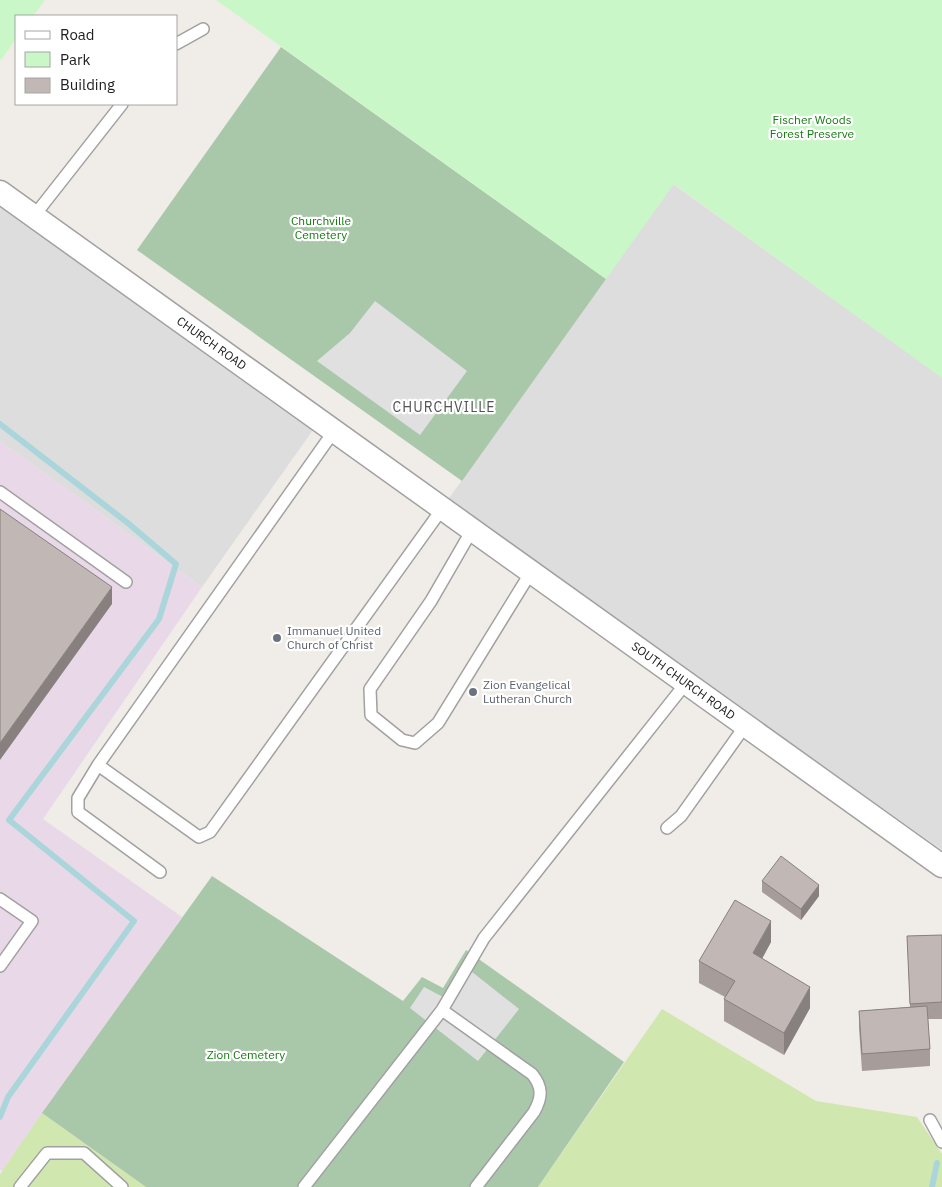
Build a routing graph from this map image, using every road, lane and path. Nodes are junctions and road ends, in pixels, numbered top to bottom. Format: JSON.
{"nodes":[{"id":1,"x":203,"y":29,"type":"dead end"},
{"id":2,"x":178,"y":43,"type":"edge"},
{"id":3,"x":121,"y":105,"type":"edge"},
{"id":4,"x":0,"y":192,"type":"edge"},
{"id":5,"x":34,"y":216,"type":"junction"},
{"id":6,"x":334,"y":431,"type":"junction"},
{"id":7,"x":0,"y":492,"type":"edge"},
{"id":8,"x":423,"y":495,"type":"joint"},
{"id":9,"x":442,"y":509,"type":"junction"},
{"id":10,"x":472,"y":530,"type":"junction"},
{"id":11,"x":531,"y":572,"type":"junction"},
{"id":12,"x":126,"y":582,"type":"dead end"},
{"id":13,"x":686,"y":683,"type":"junction"},
{"id":14,"x":745,"y":726,"type":"junction"},
{"id":15,"x":98,"y":765,"type":"junction"},
{"id":16,"x":668,"y":828,"type":"dead end"},
{"id":17,"x":942,"y":866,"type":"edge"},
{"id":18,"x":160,"y":872,"type":"dead end"},
{"id":19,"x":0,"y":899,"type":"edge"},
{"id":20,"x":0,"y":966,"type":"edge"},
{"id":21,"x":442,"y":1010,"type":"junction"},
{"id":22,"x":930,"y":1120,"type":"dead end"},
{"id":23,"x":942,"y":1142,"type":"edge"},
{"id":24,"x":20,"y":1187,"type":"edge"},
{"id":25,"x":122,"y":1187,"type":"edge"},
{"id":26,"x":304,"y":1187,"type":"edge"},
{"id":27,"x":476,"y":1187,"type":"edge"}],
"edges":[{"from":1,"to":2,"type":"lane"},
{"from":3,"to":5,"type":"lane"},
{"from":4,"to":5,"type":"street","name":"CHURCH ROAD"},
{"from":5,"to":6,"type":"street","name":"CHURCH ROAD"},
{"from":6,"to":8,"type":"street","name":"CHURCH ROAD"},
{"from":6,"to":15,"type":"lane"},
{"from":7,"to":12,"type":"lane"},
{"from":8,"to":9,"type":"street","name":"SOUTH CHURCH ROAD"},
{"from":9,"to":10,"type":"street","name":"SOUTH CHURCH ROAD"},
{"from":9,"to":15,"type":"lane"},
{"from":10,"to":11,"type":"street","name":"SOUTH CHURCH ROAD"},
{"from":10,"to":11,"type":"lane"},
{"from":11,"to":13,"type":"street","name":"SOUTH CHURCH ROAD"},
{"from":13,"to":14,"type":"street","name":"SOUTH CHURCH ROAD"},
{"from":13,"to":21,"type":"lane"},
{"from":14,"to":16,"type":"lane"},
{"from":14,"to":17,"type":"street","name":"SOUTH CHURCH ROAD"},
{"from":15,"to":18,"type":"lane"},
{"from":19,"to":20,"type":"lane"},
{"from":21,"to":26,"type":"lane"},
{"from":21,"to":27,"type":"lane"},
{"from":22,"to":23,"type":"lane"},
{"from":24,"to":25,"type":"lane"}]}
